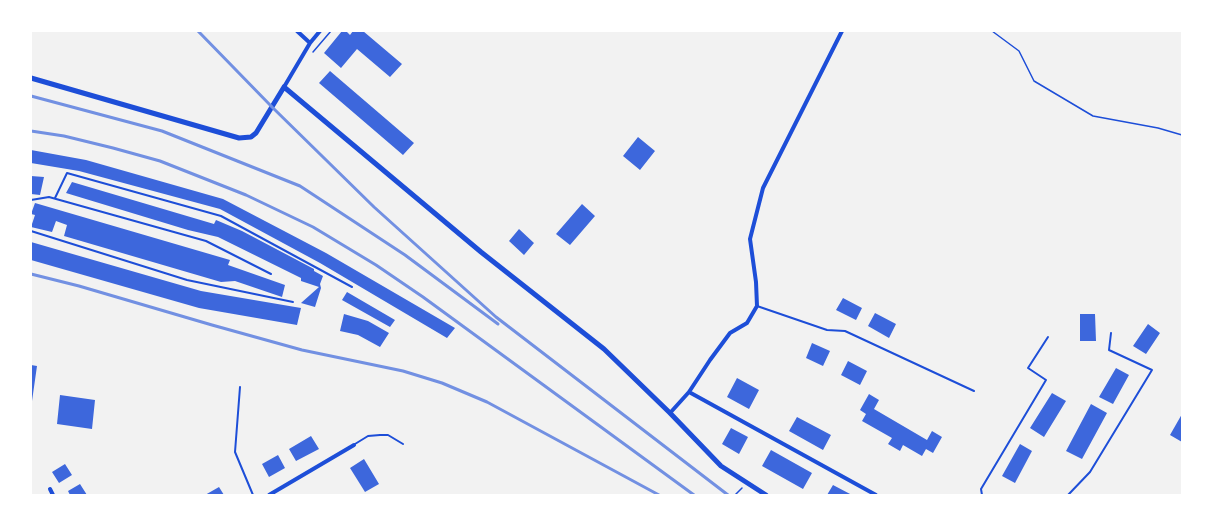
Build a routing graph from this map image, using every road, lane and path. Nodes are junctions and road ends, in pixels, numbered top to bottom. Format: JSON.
{"nodes":[{"id":1,"x":298,"y":31,"type":"edge"},
{"id":2,"x":320,"y":31,"type":"edge"},
{"id":3,"x":331,"y":31,"type":"edge"},
{"id":4,"x":842,"y":31,"type":"edge"},
{"id":5,"x":992,"y":31,"type":"edge"},
{"id":6,"x":310,"y":43,"type":"junction"},
{"id":7,"x":318,"y":47,"type":"dead end"},
{"id":8,"x":31,"y":78,"type":"edge"},
{"id":9,"x":284,"y":87,"type":"junction"},
{"id":10,"x":1182,"y":134,"type":"edge"},
{"id":11,"x":55,"y":198,"type":"junction"},
{"id":12,"x":31,"y":200,"type":"edge"},
{"id":13,"x":31,"y":231,"type":"edge"},
{"id":14,"x":271,"y":274,"type":"dead end"},
{"id":15,"x":352,"y":287,"type":"dead end"},
{"id":16,"x":293,"y":302,"type":"dead end"},
{"id":17,"x":757,"y":306,"type":"junction"},
{"id":18,"x":1111,"y":333,"type":"dead end"},
{"id":19,"x":1048,"y":337,"type":"dead end"},
{"id":20,"x":240,"y":387,"type":"dead end"},
{"id":21,"x":974,"y":391,"type":"dead end"},
{"id":22,"x":689,"y":392,"type":"junction"},
{"id":23,"x":670,"y":413,"type":"junction"},
{"id":24,"x":403,"y":444,"type":"dead end"},
{"id":25,"x":354,"y":445,"type":"joint"},
{"id":26,"x":50,"y":489,"type":"dead end"},
{"id":27,"x":738,"y":492,"type":"dead end"},
{"id":28,"x":53,"y":495,"type":"edge"},
{"id":29,"x":253,"y":495,"type":"edge"},
{"id":30,"x":270,"y":495,"type":"edge"},
{"id":31,"x":735,"y":495,"type":"edge"},
{"id":32,"x":766,"y":495,"type":"edge"},
{"id":33,"x":876,"y":495,"type":"edge"},
{"id":34,"x":982,"y":495,"type":"edge"},
{"id":35,"x":1068,"y":495,"type":"edge"}],
"edges":[{"from":1,"to":6,"type":"street"},
{"from":2,"to":6,"type":"street"},
{"from":3,"to":7,"type":"path"},
{"from":4,"to":17,"type":"street"},
{"from":5,"to":10,"type":"path"},
{"from":6,"to":9,"type":"street"},
{"from":8,"to":9,"type":"street"},
{"from":9,"to":23,"type":"street"},
{"from":11,"to":12,"type":"lane"},
{"from":11,"to":14,"type":"lane"},
{"from":11,"to":15,"type":"lane"},
{"from":13,"to":16,"type":"lane"},
{"from":17,"to":21,"type":"lane"},
{"from":17,"to":22,"type":"street"},
{"from":18,"to":35,"type":"lane"},
{"from":19,"to":34,"type":"lane"},
{"from":20,"to":29,"type":"lane"},
{"from":22,"to":23,"type":"street"},
{"from":22,"to":33,"type":"street"},
{"from":23,"to":32,"type":"street"},
{"from":24,"to":25,"type":"lane"},
{"from":25,"to":30,"type":"street"},
{"from":26,"to":28,"type":"street"},
{"from":27,"to":31,"type":"path"}]}
